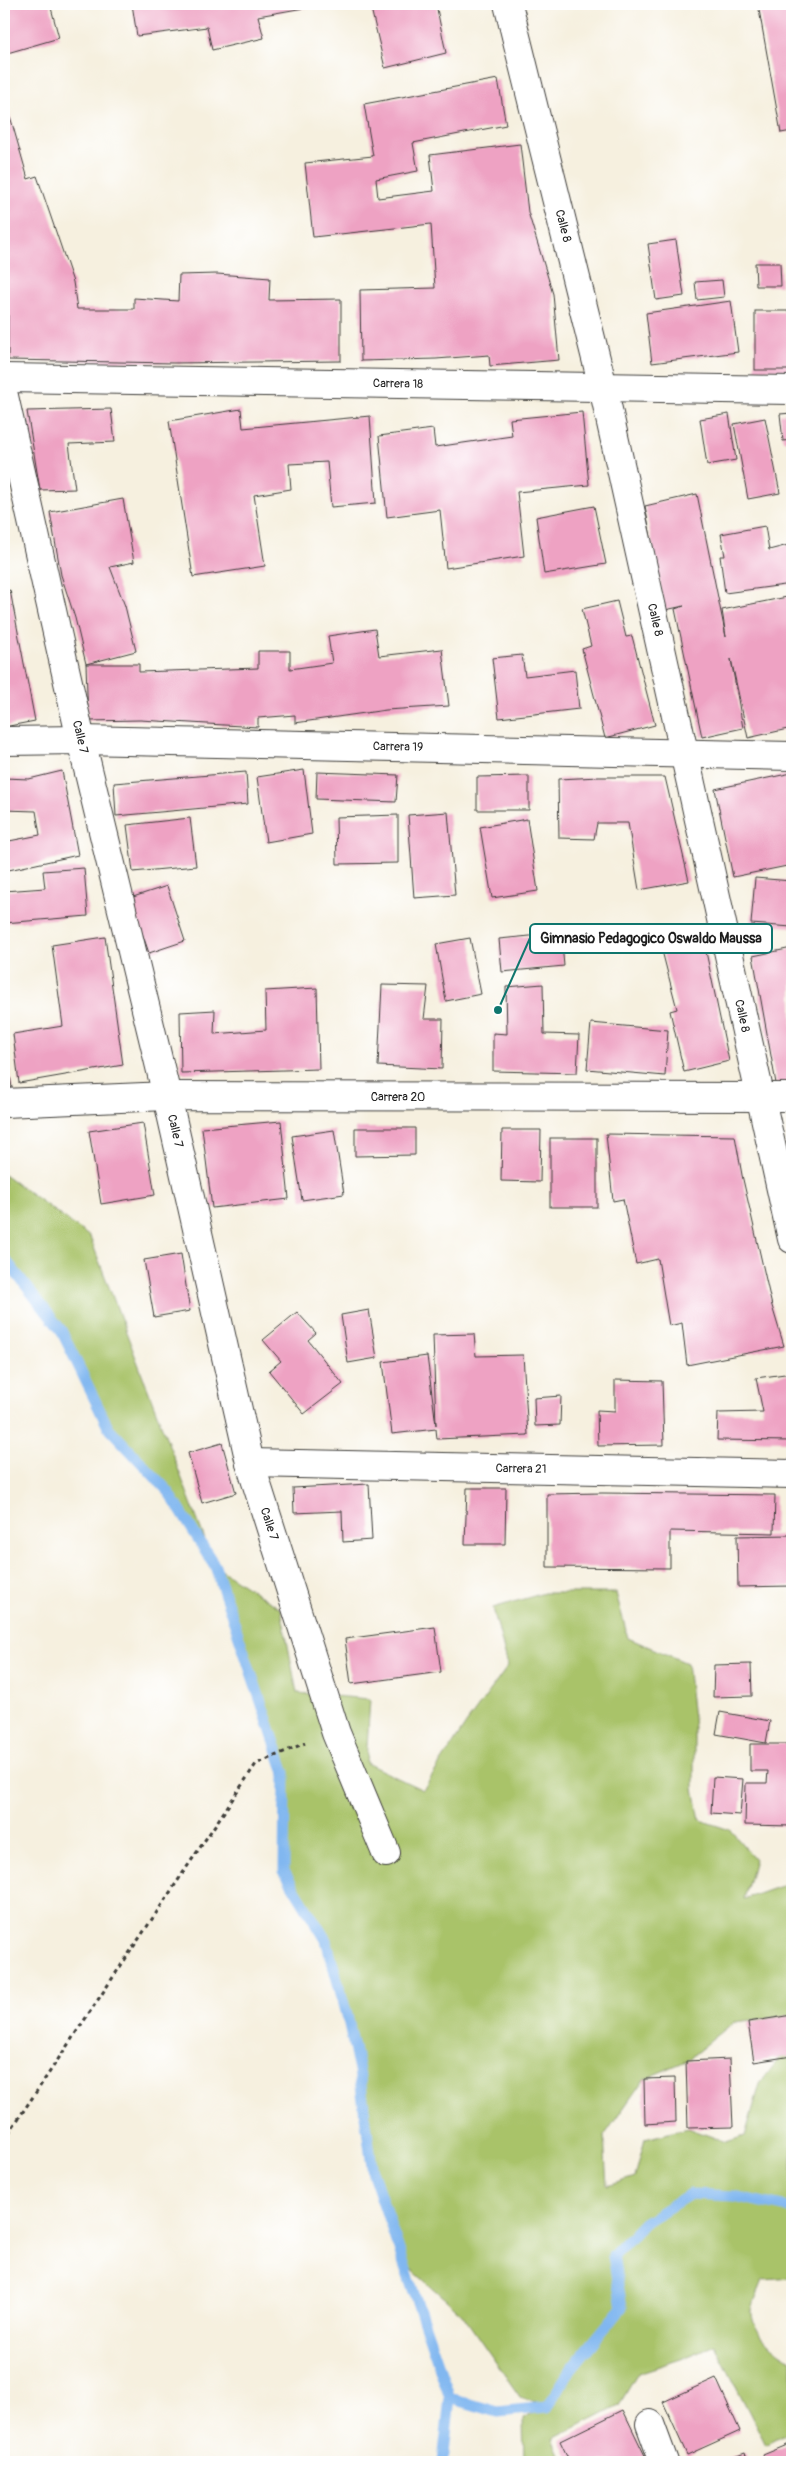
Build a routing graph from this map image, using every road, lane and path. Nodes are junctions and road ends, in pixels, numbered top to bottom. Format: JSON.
{"nodes":[{"id":1,"x":508,"y":4,"type":"edge"},
{"id":2,"x":4,"y":378,"type":"edge"},
{"id":3,"x":603,"y":387,"type":"junction"},
{"id":4,"x":792,"y":390,"type":"edge"},
{"id":5,"x":4,"y":396,"type":"edge"},
{"id":6,"x":80,"y":740,"type":"junction"},
{"id":7,"x":4,"y":741,"type":"edge"},
{"id":8,"x":685,"y":754,"type":"junction"},
{"id":9,"x":792,"y":756,"type":"edge"},
{"id":10,"x":167,"y":1096,"type":"junction"},
{"id":11,"x":759,"y":1097,"type":"junction"},
{"id":12,"x":792,"y":1098,"type":"edge"},
{"id":13,"x":4,"y":1103,"type":"edge"},
{"id":14,"x":792,"y":1239,"type":"edge"},
{"id":15,"x":250,"y":1463,"type":"junction"},
{"id":16,"x":792,"y":1474,"type":"edge"},
{"id":17,"x":304,"y":1744,"type":"dead end"},
{"id":18,"x":386,"y":1853,"type":"dead end"},
{"id":19,"x":4,"y":2140,"type":"edge"},
{"id":20,"x":650,"y":2424,"type":"dead end"},
{"id":21,"x":664,"y":2462,"type":"edge"}],
"edges":[{"from":1,"to":3,"type":"street","name":"Calle 8"},
{"from":2,"to":3,"type":"street","name":"Carrera 18"},
{"from":3,"to":4,"type":"street","name":"Carrera 18"},
{"from":3,"to":8,"type":"street","name":"Calle 8"},
{"from":5,"to":6,"type":"street","name":"Calle 7"},
{"from":6,"to":7,"type":"street","name":"Carrera 19"},
{"from":6,"to":8,"type":"street","name":"Carrera 19"},
{"from":6,"to":10,"type":"street","name":"Calle 7"},
{"from":8,"to":9,"type":"street","name":"Carrera 19"},
{"from":8,"to":11,"type":"street","name":"Calle 8"},
{"from":10,"to":11,"type":"street","name":"Carrera 20"},
{"from":10,"to":13,"type":"street","name":"Carrera 20"},
{"from":10,"to":15,"type":"street","name":"Calle 7"},
{"from":11,"to":12,"type":"street","name":"Carrera 20"},
{"from":11,"to":14,"type":"street","name":"Calle 8"},
{"from":15,"to":16,"type":"street","name":"Carrera 21"},
{"from":15,"to":18,"type":"street","name":"Calle 7"},
{"from":17,"to":19,"type":"path"},
{"from":20,"to":21,"type":"street"}]}
